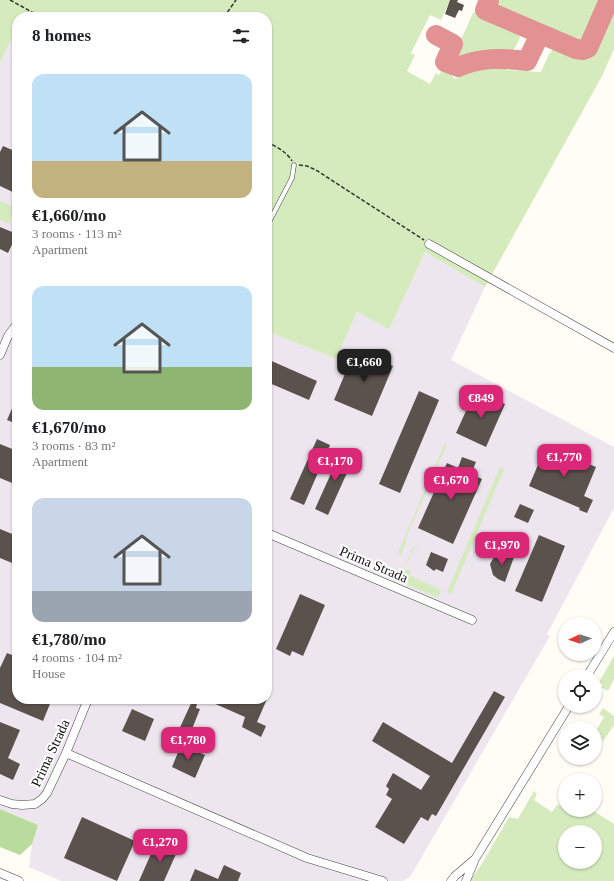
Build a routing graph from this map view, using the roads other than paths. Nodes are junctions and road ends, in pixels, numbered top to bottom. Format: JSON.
{"nodes":[{"id":1,"x":294,"y":165,"type":"road end"},
{"id":2,"x":272,"y":216,"type":"edge"},
{"id":3,"x":429,"y":244,"type":"road end"},
{"id":4,"x":12,"y":331,"type":"edge"},
{"id":5,"x":614,"y":348,"type":"edge"},
{"id":6,"x":0,"y":354,"type":"edge"},
{"id":7,"x":272,"y":535,"type":"edge"},
{"id":8,"x":472,"y":620,"type":"dead end"},
{"id":9,"x":614,"y":632,"type":"edge"},
{"id":10,"x":591,"y":669,"type":"edge"},
{"id":11,"x":86,"y":704,"type":"edge"},
{"id":12,"x":565,"y":713,"type":"edge"},
{"id":13,"x":66,"y":753,"type":"junction"},
{"id":14,"x":0,"y":800,"type":"edge"},
{"id":15,"x":475,"y":859,"type":"junction"},
{"id":16,"x":0,"y":873,"type":"edge"},
{"id":17,"x":454,"y":878,"type":"edge"},
{"id":18,"x":19,"y":881,"type":"edge"},
{"id":19,"x":384,"y":881,"type":"edge"},
{"id":20,"x":446,"y":881,"type":"edge"},
{"id":21,"x":466,"y":881,"type":"edge"}],
"edges":[{"from":1,"to":2,"type":"lane"},
{"from":3,"to":5,"type":"street"},
{"from":4,"to":6,"type":"street"},
{"from":7,"to":8,"type":"street","name":"Prima Strada"},
{"from":9,"to":10,"type":"street"},
{"from":11,"to":13,"type":"street","name":"Prima Strada"},
{"from":12,"to":15,"type":"street"},
{"from":13,"to":14,"type":"street","name":"Prima Strada"},
{"from":13,"to":19,"type":"street"},
{"from":15,"to":17,"type":"street"},
{"from":15,"to":21,"type":"street"},
{"from":16,"to":18,"type":"street"},
{"from":17,"to":20,"type":"street"}]}
